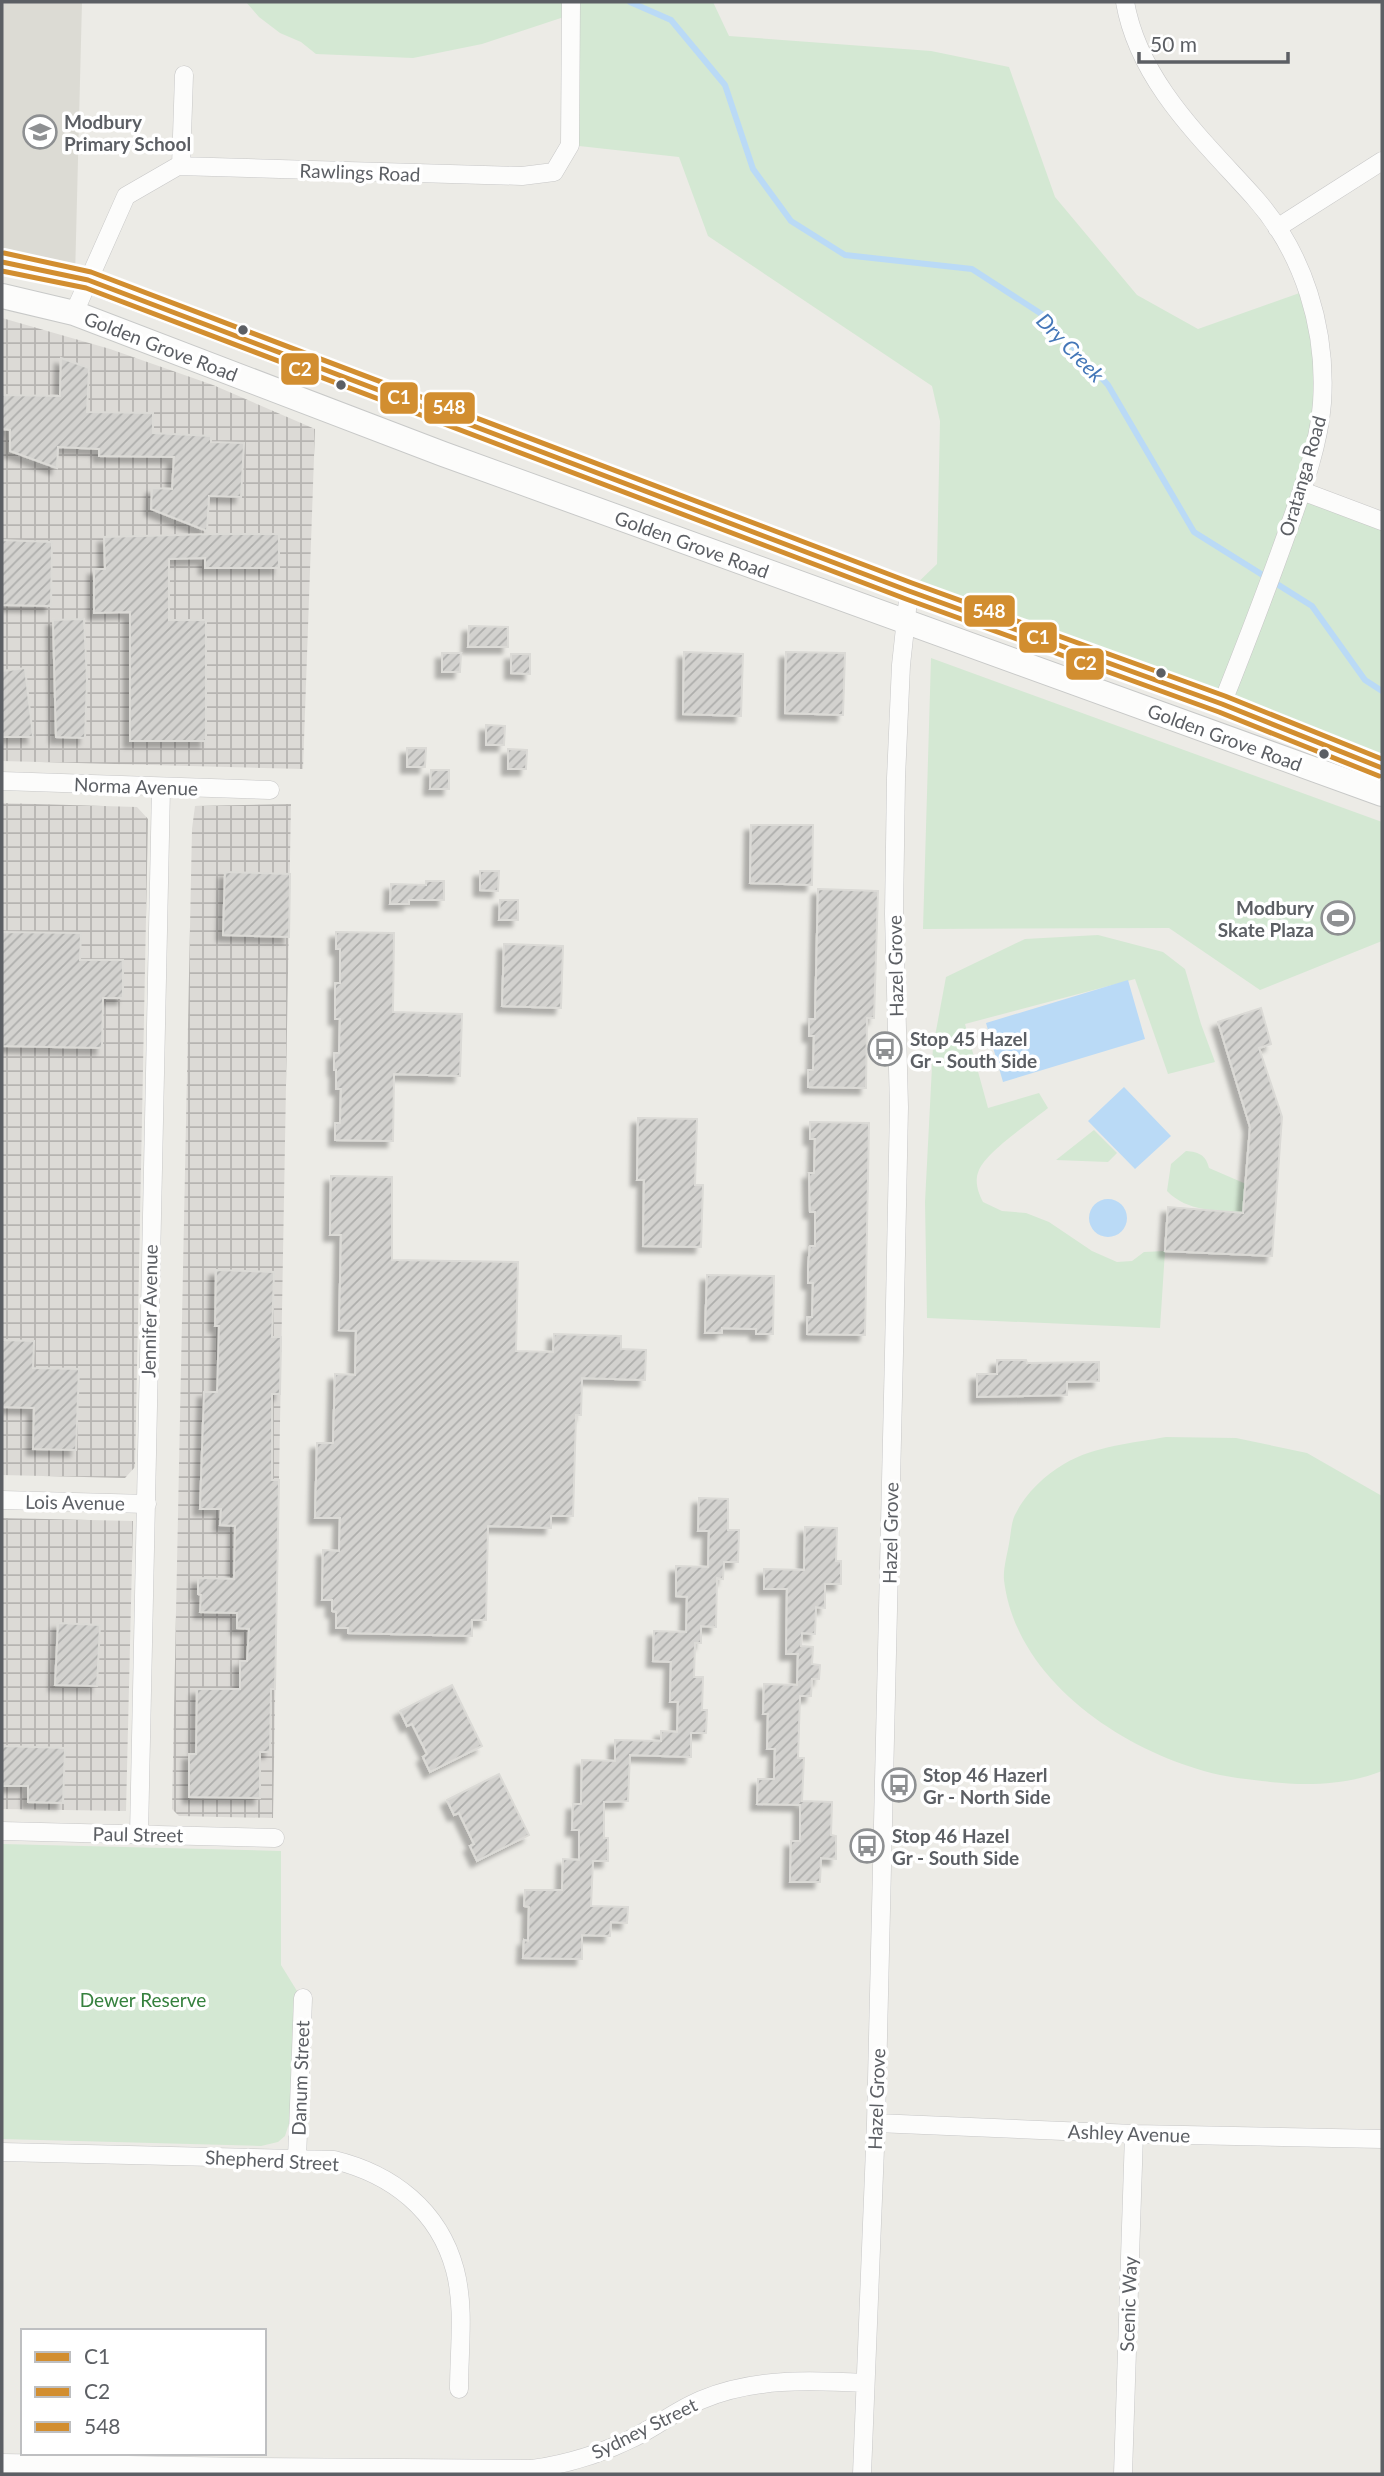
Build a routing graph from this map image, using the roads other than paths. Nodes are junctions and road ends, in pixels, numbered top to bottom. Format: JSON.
{"nodes":[{"id":1,"x":571,"y":2,"type":"edge"},
{"id":2,"x":1125,"y":2,"type":"edge"},
{"id":3,"x":184,"y":75,"type":"dead end"},
{"id":4,"x":1382,"y":161,"type":"edge"},
{"id":5,"x":181,"y":166,"type":"junction"},
{"id":6,"x":1277,"y":228,"type":"junction"},
{"id":7,"x":2,"y":262,"type":"edge"},
{"id":8,"x":88,"y":281,"type":"junction"},
{"id":9,"x":2,"y":296,"type":"edge"},
{"id":10,"x":74,"y":313,"type":"junction"},
{"id":11,"x":1302,"y":491,"type":"junction"},
{"id":12,"x":1382,"y":521,"type":"edge"},
{"id":13,"x":909,"y":592,"type":"junction"},
{"id":14,"x":906,"y":621,"type":"junction"},
{"id":15,"x":1222,"y":704,"type":"junction"},
{"id":16,"x":1211,"y":733,"type":"junction"},
{"id":17,"x":1382,"y":768,"type":"edge"},
{"id":18,"x":2,"y":780,"type":"edge"},
{"id":19,"x":161,"y":788,"type":"junction"},
{"id":20,"x":270,"y":790,"type":"dead end"},
{"id":21,"x":1382,"y":794,"type":"edge"},
{"id":22,"x":2,"y":1500,"type":"edge"},
{"id":23,"x":148,"y":1504,"type":"junction"},
{"id":24,"x":2,"y":1830,"type":"edge"},
{"id":25,"x":139,"y":1834,"type":"junction"},
{"id":26,"x":275,"y":1838,"type":"dead end"},
{"id":27,"x":303,"y":1998,"type":"dead end"},
{"id":28,"x":876,"y":2123,"type":"junction"},
{"id":29,"x":1134,"y":2134,"type":"junction"},
{"id":30,"x":1382,"y":2140,"type":"edge"},
{"id":31,"x":2,"y":2152,"type":"edge"},
{"id":32,"x":297,"y":2159,"type":"junction"},
{"id":33,"x":865,"y":2383,"type":"junction"},
{"id":34,"x":459,"y":2389,"type":"dead end"},
{"id":35,"x":2,"y":2463,"type":"edge"},
{"id":36,"x":446,"y":2472,"type":"edge"},
{"id":37,"x":862,"y":2474,"type":"edge"},
{"id":38,"x":1123,"y":2474,"type":"edge"}],
"edges":[{"from":1,"to":5,"type":"street","name":"Rawlings Road"},
{"from":2,"to":6,"type":"street","name":"Oratanga Road"},
{"from":3,"to":5,"type":"street"},
{"from":4,"to":6,"type":"street"},
{"from":5,"to":8,"type":"street","name":"Rawlings Road"},
{"from":6,"to":11,"type":"street","name":"Oratanga Road"},
{"from":7,"to":8,"type":"main road","name":"Golden Grove Road"},
{"from":8,"to":10,"type":"street","name":"Rawlings Road"},
{"from":8,"to":13,"type":"main road","name":"Golden Grove Road"},
{"from":9,"to":10,"type":"main road","name":"Golden Grove Road"},
{"from":10,"to":14,"type":"main road","name":"Golden Grove Road"},
{"from":11,"to":12,"type":"street"},
{"from":11,"to":15,"type":"street","name":"Oratanga Road"},
{"from":13,"to":14,"type":"street","name":"Hazel Grove"},
{"from":13,"to":15,"type":"main road","name":"Golden Grove Road"},
{"from":14,"to":16,"type":"main road","name":"Golden Grove Road"},
{"from":14,"to":28,"type":"street","name":"Hazel Grove"},
{"from":15,"to":16,"type":"main road"},
{"from":15,"to":17,"type":"main road","name":"Golden Grove Road"},
{"from":16,"to":21,"type":"main road","name":"Golden Grove Road"},
{"from":18,"to":19,"type":"street","name":"Norma Avenue"},
{"from":19,"to":20,"type":"street","name":"Norma Avenue"},
{"from":19,"to":23,"type":"street","name":"Jennifer Avenue"},
{"from":22,"to":23,"type":"street","name":"Lois Avenue"},
{"from":23,"to":25,"type":"street","name":"Jennifer Avenue"},
{"from":24,"to":25,"type":"street","name":"Paul Street"},
{"from":25,"to":26,"type":"street","name":"Paul Street"},
{"from":27,"to":32,"type":"street","name":"Danum Street"},
{"from":28,"to":29,"type":"street","name":"Ashley Avenue"},
{"from":28,"to":33,"type":"street","name":"Hazel Grove"},
{"from":29,"to":30,"type":"street","name":"Ashley Avenue"},
{"from":29,"to":38,"type":"street","name":"Scenic Way"},
{"from":31,"to":32,"type":"street","name":"Shepherd Street"},
{"from":32,"to":34,"type":"street","name":"Shepherd Street"},
{"from":33,"to":36,"type":"street","name":"Sydney Street"},
{"from":33,"to":37,"type":"street","name":"Hazel Grove"},
{"from":35,"to":36,"type":"street","name":"Sydney Street"}]}
